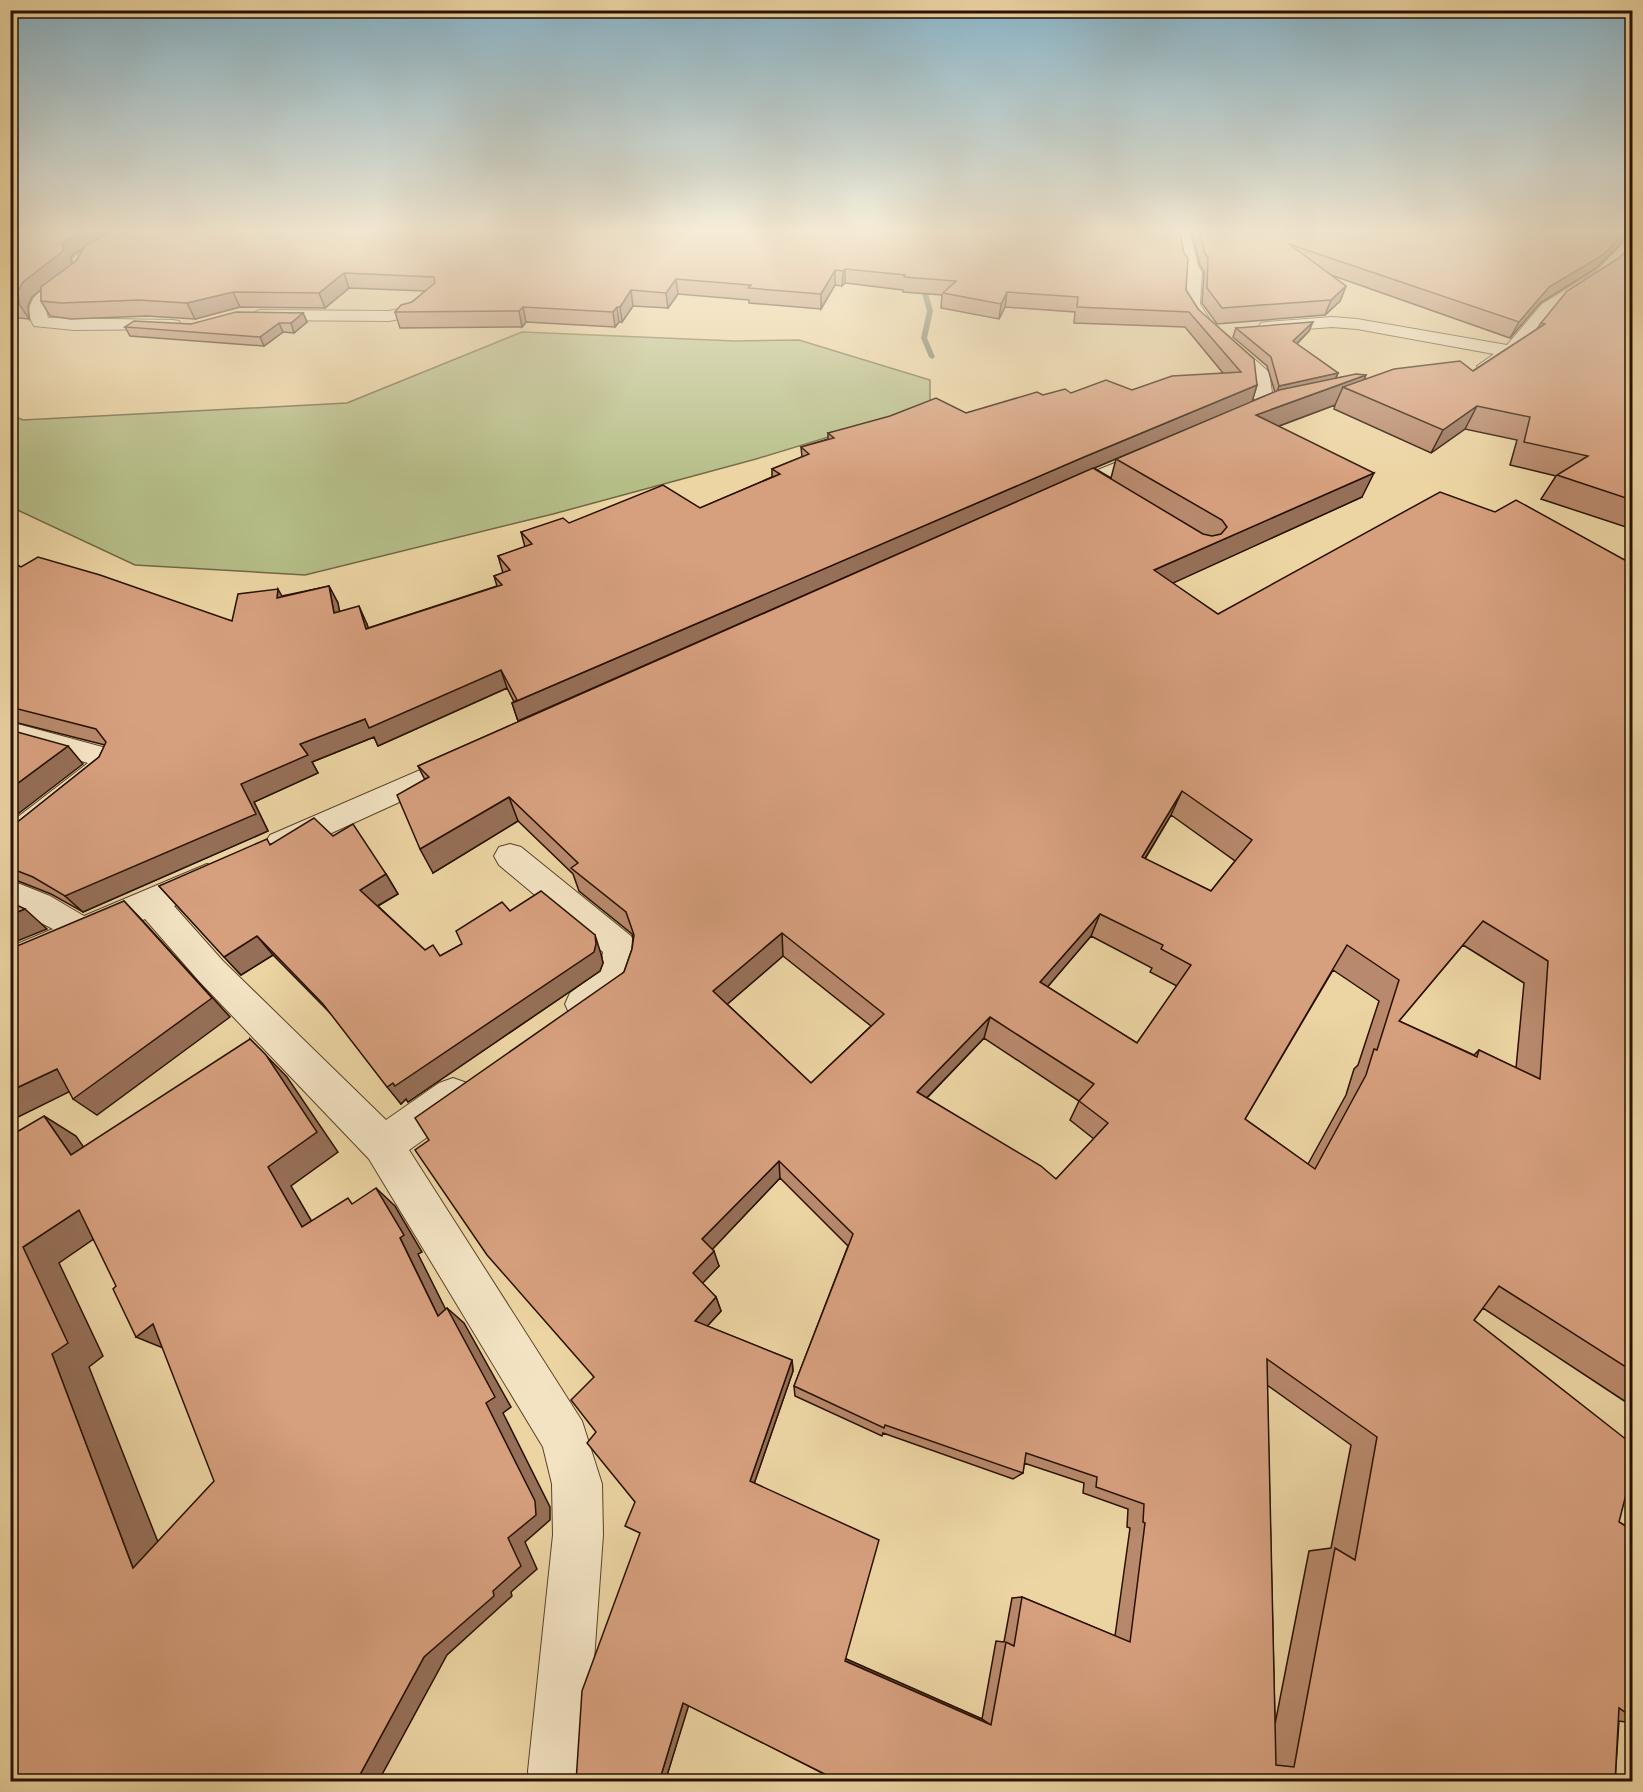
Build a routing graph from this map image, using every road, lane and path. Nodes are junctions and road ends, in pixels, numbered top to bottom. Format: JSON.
{"nodes":[{"id":1,"x":37,"y":313,"type":"edge"},
{"id":2,"x":406,"y":313,"type":"edge"},
{"id":3,"x":1197,"y":313,"type":"edge"},
{"id":4,"x":1543,"y":313,"type":"edge"},
{"id":5,"x":240,"y":314,"type":"edge"},
{"id":6,"x":188,"y":326,"type":"edge"},
{"id":7,"x":1233,"y":330,"type":"junction"},
{"id":8,"x":1511,"y":351,"type":"junction"},
{"id":9,"x":1466,"y":374,"type":"edge"},
{"id":10,"x":1211,"y":429,"type":"edge"},
{"id":11,"x":1180,"y":442,"type":"edge"},
{"id":12,"x":1046,"y":500,"type":"edge"},
{"id":13,"x":10,"y":731,"type":"edge"},
{"id":14,"x":489,"y":750,"type":"edge"},
{"id":15,"x":10,"y":840,"type":"edge"},
{"id":16,"x":260,"y":853,"type":"edge"},
{"id":17,"x":510,"y":856,"type":"dead end"},
{"id":18,"x":227,"y":868,"type":"edge"},
{"id":19,"x":10,"y":893,"type":"edge"},
{"id":20,"x":150,"y":902,"type":"junction"},
{"id":21,"x":80,"y":933,"type":"junction"},
{"id":22,"x":10,"y":963,"type":"edge"},
{"id":23,"x":558,"y":1022,"type":"edge"},
{"id":24,"x":480,"y":1077,"type":"edge"},
{"id":25,"x":383,"y":1145,"type":"junction"},
{"id":26,"x":558,"y":1782,"type":"edge"}],
"edges":[{"from":1,"to":6,"type":"street"},
{"from":2,"to":5,"type":"street"},
{"from":3,"to":7,"type":"street"},
{"from":4,"to":8,"type":"street"},
{"from":7,"to":8,"type":"street"},
{"from":7,"to":10,"type":"street"},
{"from":8,"to":9,"type":"street"},
{"from":11,"to":12,"type":"street"},
{"from":13,"to":15,"type":"street"},
{"from":14,"to":16,"type":"street"},
{"from":17,"to":23,"type":"street"},
{"from":18,"to":20,"type":"street"},
{"from":19,"to":21,"type":"street"},
{"from":20,"to":21,"type":"street"},
{"from":20,"to":25,"type":"street"},
{"from":21,"to":22,"type":"street"},
{"from":24,"to":25,"type":"street"},
{"from":25,"to":26,"type":"street"}]}
